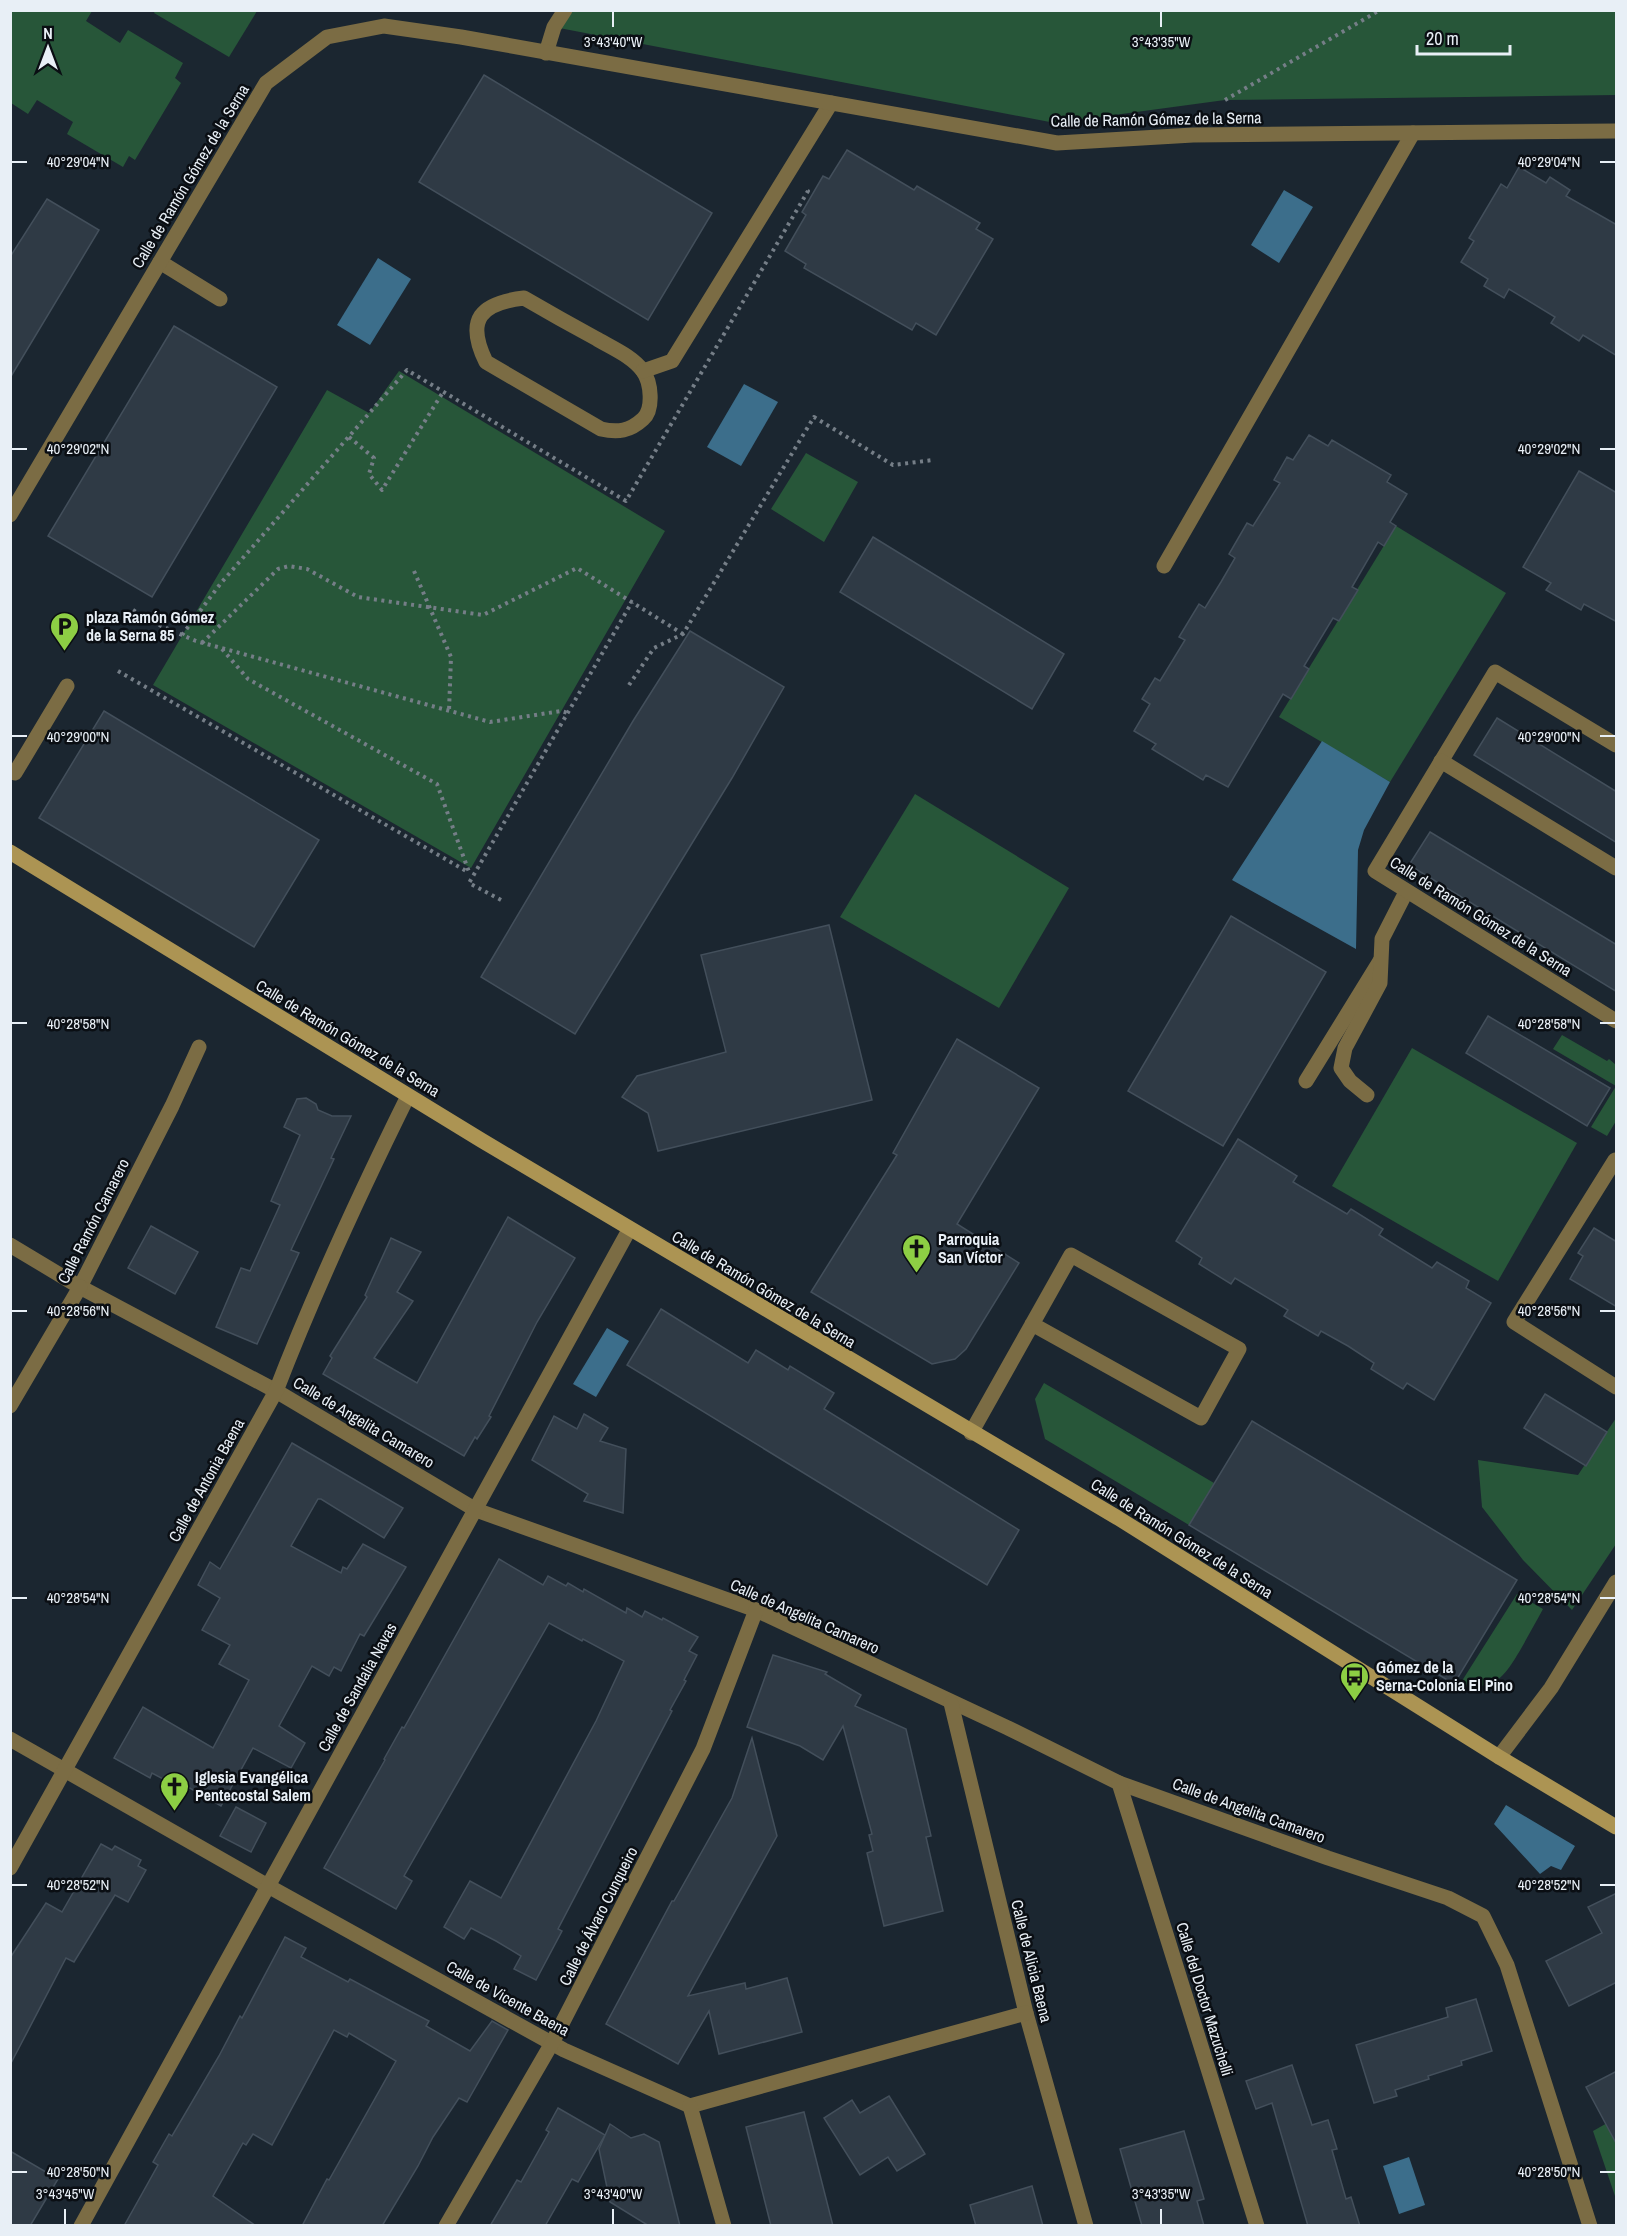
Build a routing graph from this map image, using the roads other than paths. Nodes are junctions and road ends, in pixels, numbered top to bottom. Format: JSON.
{"nodes":[{"id":1,"x":566,"y":10,"type":"edge"},
{"id":2,"x":546,"y":53,"type":"junction"},
{"id":3,"x":831,"y":103,"type":"junction"},
{"id":4,"x":1617,"y":131,"type":"edge"},
{"id":5,"x":1413,"y":133,"type":"junction"},
{"id":6,"x":160,"y":262,"type":"junction"},
{"id":7,"x":220,"y":299,"type":"dead end"},
{"id":8,"x":643,"y":371,"type":"junction"},
{"id":9,"x":10,"y":515,"type":"edge"},
{"id":10,"x":1164,"y":566,"type":"dead end"},
{"id":11,"x":67,"y":686,"type":"dead end"},
{"id":12,"x":1617,"y":746,"type":"edge"},
{"id":13,"x":1441,"y":761,"type":"junction"},
{"id":14,"x":15,"y":773,"type":"dead end"},
{"id":15,"x":10,"y":852,"type":"edge"},
{"id":16,"x":1617,"y":868,"type":"edge"},
{"id":17,"x":1406,"y":892,"type":"junction"},
{"id":18,"x":1382,"y":958,"type":"junction"},
{"id":19,"x":1617,"y":1021,"type":"edge"},
{"id":20,"x":199,"y":1047,"type":"dead end"},
{"id":21,"x":1306,"y":1081,"type":"dead end"},
{"id":22,"x":1367,"y":1095,"type":"dead end"},
{"id":23,"x":408,"y":1096,"type":"junction"},
{"id":24,"x":1616,"y":1160,"type":"edge"},
{"id":25,"x":629,"y":1230,"type":"junction"},
{"id":26,"x":10,"y":1245,"type":"edge"},
{"id":27,"x":80,"y":1287,"type":"junction"},
{"id":28,"x":1032,"y":1324,"type":"junction"},
{"id":29,"x":1617,"y":1387,"type":"edge"},
{"id":30,"x":276,"y":1391,"type":"junction"},
{"id":31,"x":10,"y":1406,"type":"edge"},
{"id":32,"x":971,"y":1433,"type":"junction"},
{"id":33,"x":476,"y":1510,"type":"junction"},
{"id":34,"x":1617,"y":1582,"type":"edge"},
{"id":35,"x":756,"y":1611,"type":"junction"},
{"id":36,"x":951,"y":1703,"type":"junction"},
{"id":37,"x":10,"y":1739,"type":"edge"},
{"id":38,"x":1499,"y":1757,"type":"junction"},
{"id":39,"x":66,"y":1771,"type":"junction"},
{"id":40,"x":1119,"y":1783,"type":"junction"},
{"id":41,"x":1617,"y":1827,"type":"edge"},
{"id":42,"x":10,"y":1868,"type":"edge"},
{"id":43,"x":268,"y":1886,"type":"junction"},
{"id":44,"x":1026,"y":2013,"type":"junction"},
{"id":45,"x":552,"y":2043,"type":"junction"},
{"id":46,"x":690,"y":2106,"type":"junction"},
{"id":47,"x":81,"y":2226,"type":"edge"},
{"id":48,"x":446,"y":2226,"type":"edge"},
{"id":49,"x":724,"y":2226,"type":"edge"},
{"id":50,"x":1086,"y":2226,"type":"edge"},
{"id":51,"x":1257,"y":2226,"type":"edge"},
{"id":52,"x":1590,"y":2226,"type":"edge"}],
"edges":[{"from":1,"to":2,"type":"street"},
{"from":2,"to":3,"type":"street","name":"Calle de Ramón Gómez de la Serna"},
{"from":2,"to":6,"type":"street","name":"Calle de Ramón Gómez de la Serna"},
{"from":3,"to":5,"type":"street","name":"Calle de Ramón Gómez de la Serna"},
{"from":3,"to":8,"type":"street"},
{"from":4,"to":5,"type":"street","name":"Calle de Ramón Gómez de la Serna"},
{"from":5,"to":10,"type":"street"},
{"from":6,"to":7,"type":"street"},
{"from":6,"to":9,"type":"street","name":"Calle de Ramón Gómez de la Serna"},
{"from":8,"to":8,"type":"street"},
{"from":11,"to":14,"type":"street"},
{"from":12,"to":13,"type":"street","name":"Calle de Ramón Gómez de la Serna"},
{"from":13,"to":16,"type":"street"},
{"from":13,"to":17,"type":"street","name":"Calle de Ramón Gómez de la Serna"},
{"from":15,"to":23,"type":"street","name":"Calle de Ramón Gómez de la Serna"},
{"from":17,"to":18,"type":"street"},
{"from":17,"to":19,"type":"street","name":"Calle de Ramón Gómez de la Serna"},
{"from":18,"to":21,"type":"street"},
{"from":18,"to":22,"type":"street"},
{"from":20,"to":27,"type":"street","name":"Calle Ramón Camarero"},
{"from":23,"to":25,"type":"street","name":"Calle de Ramón Gómez de la Serna"},
{"from":23,"to":30,"type":"street","name":"Calle de Antonia Baena"},
{"from":24,"to":29,"type":"street"},
{"from":25,"to":32,"type":"street","name":"Calle de Ramón Gómez de la Serna"},
{"from":25,"to":33,"type":"street","name":"Calle de Sandalia Navas"},
{"from":26,"to":27,"type":"street","name":"Calle de Angelita Camarero"},
{"from":27,"to":30,"type":"street","name":"Calle de Angelita Camarero"},
{"from":27,"to":31,"type":"street","name":"Calle Ramón Camarero"},
{"from":28,"to":28,"type":"street"},
{"from":28,"to":32,"type":"street"},
{"from":30,"to":33,"type":"street","name":"Calle de Angelita Camarero"},
{"from":30,"to":39,"type":"street","name":"Calle de Antonia Baena"},
{"from":32,"to":38,"type":"street","name":"Calle de Ramón Gómez de la Serna"},
{"from":33,"to":35,"type":"street","name":"Calle de Angelita Camarero"},
{"from":33,"to":43,"type":"street","name":"Calle de Sandalia Navas"},
{"from":34,"to":38,"type":"street"},
{"from":35,"to":36,"type":"street","name":"Calle de Angelita Camarero"},
{"from":35,"to":45,"type":"street","name":"Calle de Álvaro Cunqueiro"},
{"from":36,"to":40,"type":"street","name":"Calle de Angelita Camarero"},
{"from":36,"to":44,"type":"street","name":"Calle de Alicia Baena"},
{"from":37,"to":39,"type":"street","name":"Calle de Vicente Baena"},
{"from":38,"to":41,"type":"street","name":"Calle de Ramón Gómez de la Serna"},
{"from":39,"to":42,"type":"street","name":"Calle de Antonia Baena"},
{"from":39,"to":43,"type":"street","name":"Calle de Vicente Baena"},
{"from":40,"to":51,"type":"street","name":"Calle del Doctor Mazuchelli"},
{"from":40,"to":52,"type":"street","name":"Calle de Angelita Camarero"},
{"from":43,"to":45,"type":"street","name":"Calle de Vicente Baena"},
{"from":43,"to":47,"type":"street","name":"Calle de Sandalia Navas"},
{"from":44,"to":46,"type":"street"},
{"from":44,"to":50,"type":"street","name":"Calle de Alicia Baena"},
{"from":45,"to":46,"type":"street","name":"Calle de Vicente Baena"},
{"from":45,"to":48,"type":"street","name":"Calle de Álvaro Cunqueiro"},
{"from":46,"to":49,"type":"street"}]}
